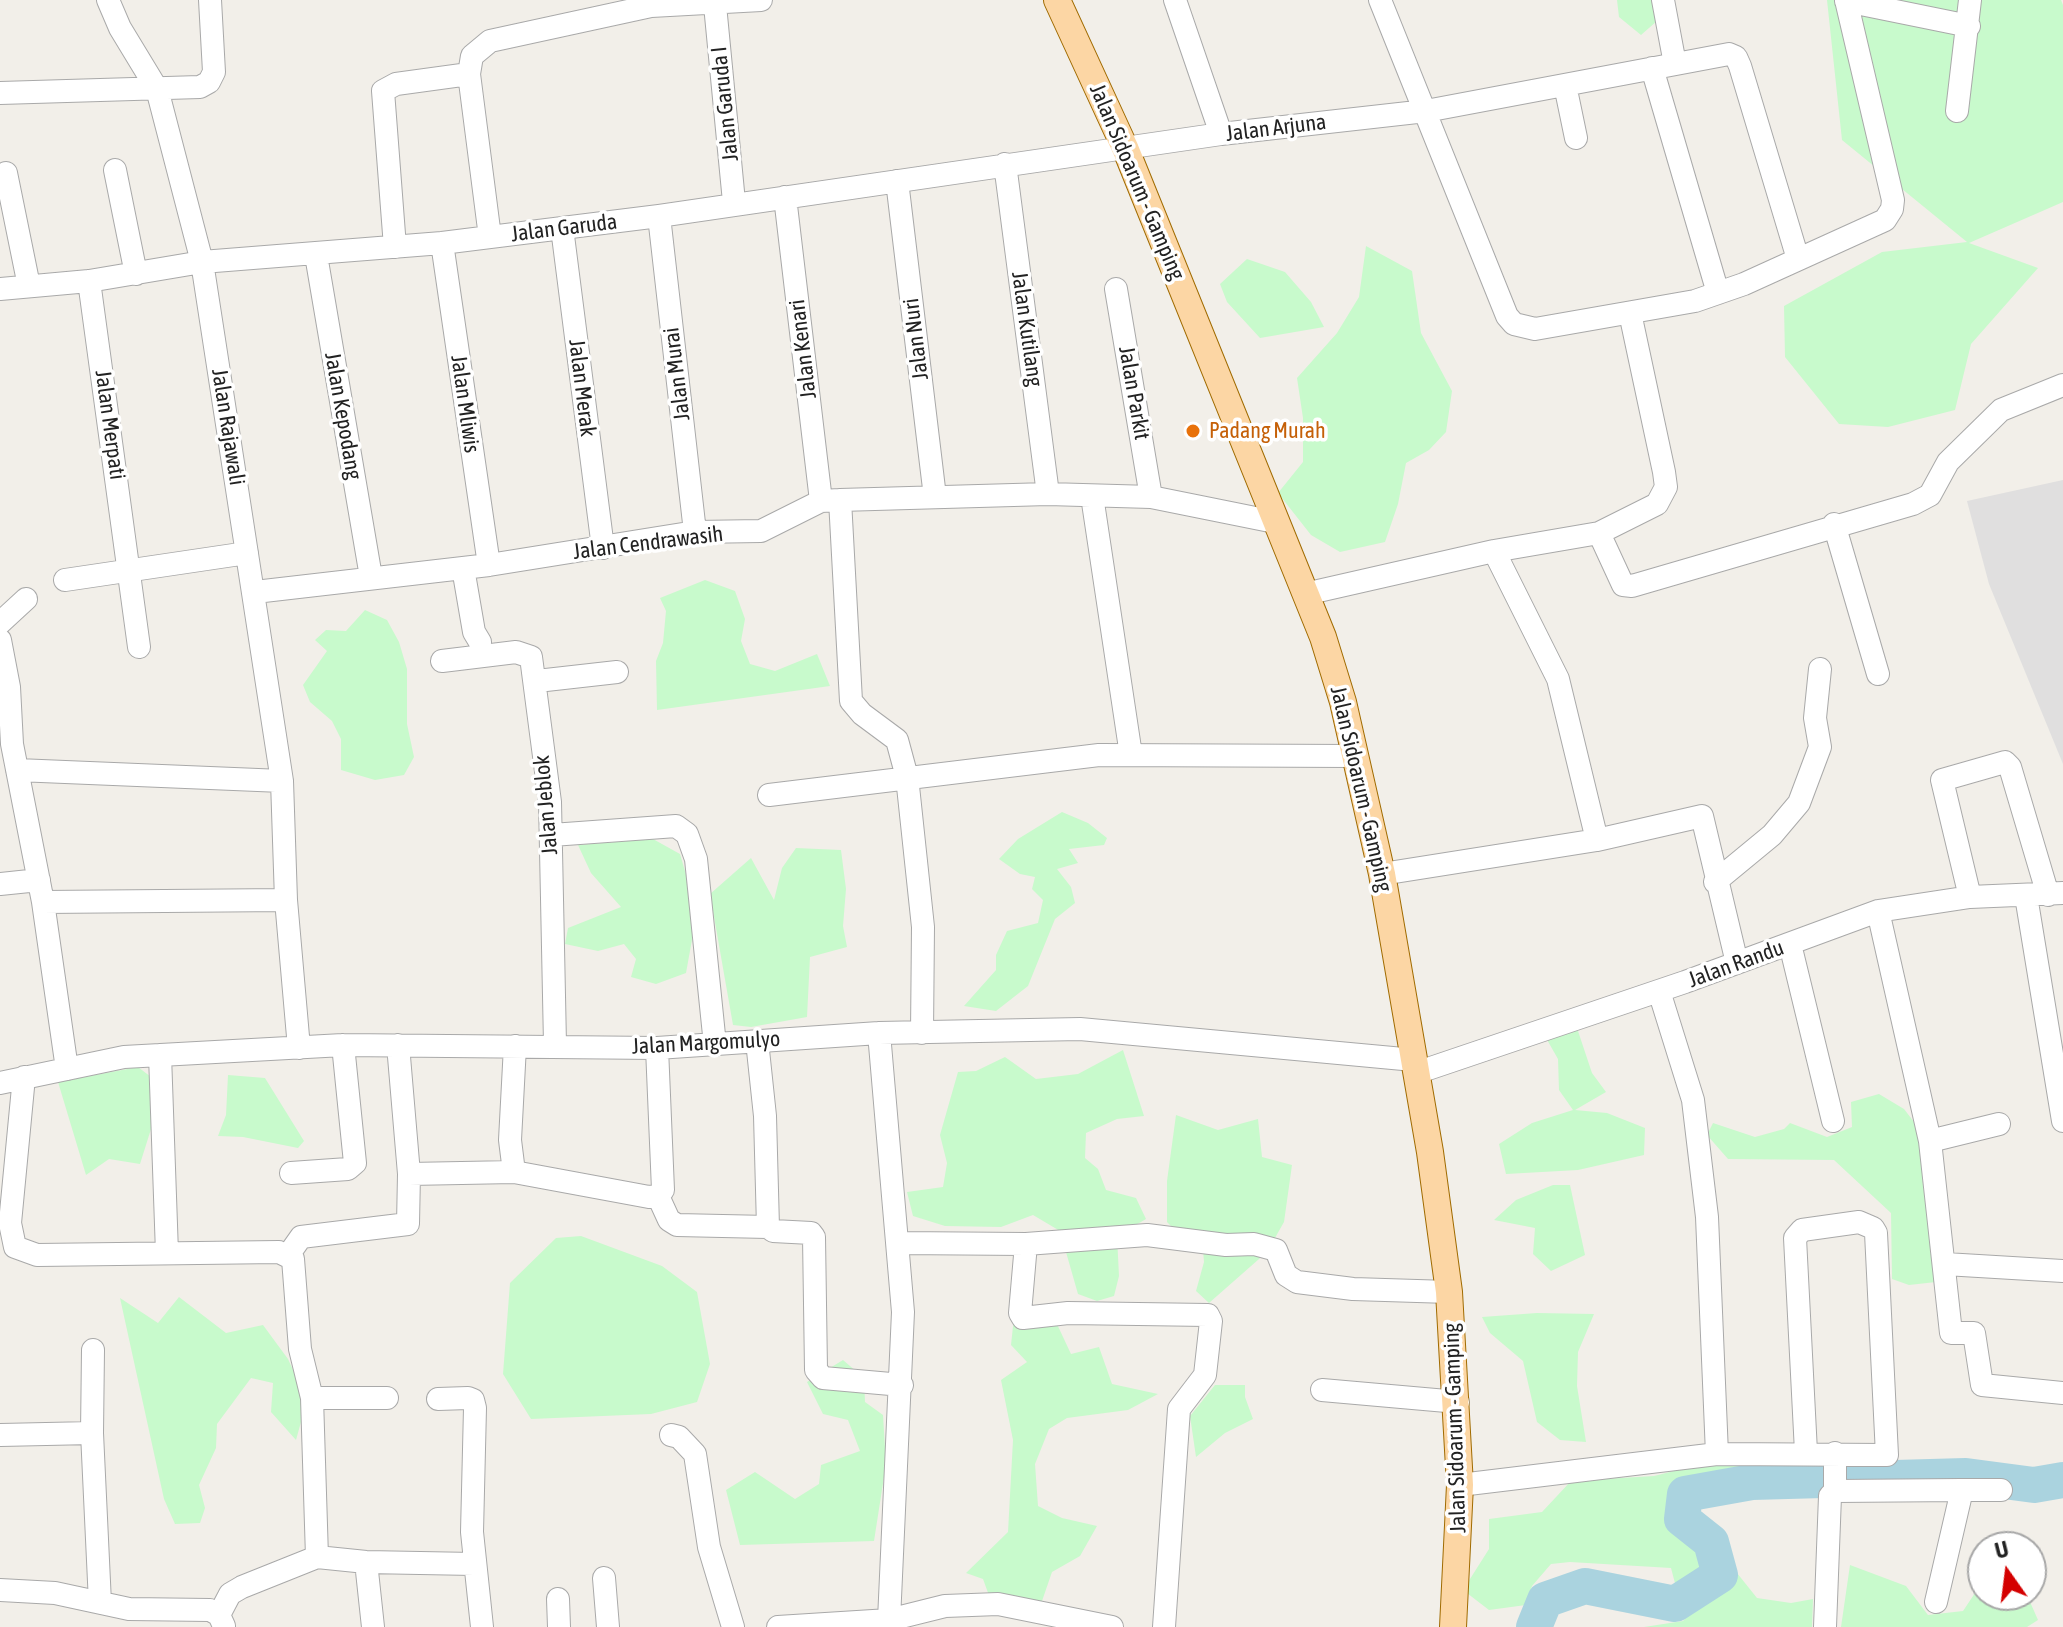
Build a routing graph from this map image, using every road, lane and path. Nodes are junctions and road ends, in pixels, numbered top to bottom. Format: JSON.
{"nodes":[{"id":1,"x":108,"y":0,"type":"edge"},
{"id":2,"x":210,"y":0,"type":"edge"},
{"id":3,"x":761,"y":0,"type":"edge"},
{"id":4,"x":1057,"y":0,"type":"edge"},
{"id":5,"x":1175,"y":0,"type":"edge"},
{"id":6,"x":1380,"y":0,"type":"edge"},
{"id":7,"x":1663,"y":0,"type":"edge"},
{"id":8,"x":1970,"y":0,"type":"edge"},
{"id":9,"x":1846,"y":1,"type":"edge"},
{"id":10,"x":651,"y":3,"type":"edge"},
{"id":11,"x":715,"y":5,"type":"junction"},
{"id":12,"x":1969,"y":26,"type":"junction"},
{"id":13,"x":1663,"y":66,"type":"junction"},
{"id":14,"x":469,"y":74,"type":"junction"},
{"id":15,"x":1565,"y":85,"type":"junction"},
{"id":16,"x":157,"y":89,"type":"junction"},
{"id":17,"x":0,"y":93,"type":"edge"},
{"id":18,"x":1426,"y":111,"type":"junction"},
{"id":19,"x":1957,"y":111,"type":"dead end"},
{"id":20,"x":1221,"y":134,"type":"junction"},
{"id":21,"x":1576,"y":138,"type":"dead end"},
{"id":22,"x":1126,"y":150,"type":"junction"},
{"id":23,"x":1005,"y":164,"type":"junction"},
{"id":24,"x":115,"y":170,"type":"dead end"},
{"id":25,"x":6,"y":173,"type":"dead end"},
{"id":26,"x":897,"y":181,"type":"junction"},
{"id":27,"x":785,"y":197,"type":"junction"},
{"id":28,"x":734,"y":202,"type":"junction"},
{"id":29,"x":659,"y":216,"type":"junction"},
{"id":30,"x":562,"y":228,"type":"junction"},
{"id":31,"x":490,"y":237,"type":"junction"},
{"id":32,"x":442,"y":243,"type":"junction"},
{"id":33,"x":395,"y":247,"type":"junction"},
{"id":34,"x":316,"y":255,"type":"junction"},
{"id":35,"x":1798,"y":259,"type":"junction"},
{"id":36,"x":202,"y":262,"type":"junction"},
{"id":37,"x":136,"y":274,"type":"junction"},
{"id":38,"x":89,"y":281,"type":"junction"},
{"id":39,"x":29,"y":286,"type":"junction"},
{"id":40,"x":0,"y":289,"type":"edge"},
{"id":41,"x":1116,"y":289,"type":"dead end"},
{"id":42,"x":1718,"y":293,"type":"junction"},
{"id":43,"x":1630,"y":313,"type":"junction"},
{"id":44,"x":2063,"y":385,"type":"edge"},
{"id":45,"x":1048,"y":494,"type":"junction"},
{"id":46,"x":1092,"y":496,"type":"junction"},
{"id":47,"x":935,"y":497,"type":"junction"},
{"id":48,"x":1151,"y":497,"type":"junction"},
{"id":49,"x":830,"y":500,"type":"junction"},
{"id":50,"x":1275,"y":522,"type":"junction"},
{"id":51,"x":1834,"y":524,"type":"junction"},
{"id":52,"x":695,"y":532,"type":"junction"},
{"id":53,"x":1599,"y":533,"type":"junction"},
{"id":54,"x":603,"y":548,"type":"junction"},
{"id":55,"x":1494,"y":551,"type":"junction"},
{"id":56,"x":247,"y":553,"type":"junction"},
{"id":57,"x":489,"y":565,"type":"junction"},
{"id":58,"x":463,"y":568,"type":"junction"},
{"id":59,"x":131,"y":570,"type":"junction"},
{"id":60,"x":371,"y":577,"type":"junction"},
{"id":61,"x":65,"y":580,"type":"dead end"},
{"id":62,"x":255,"y":592,"type":"junction"},
{"id":63,"x":1305,"y":594,"type":"junction"},
{"id":64,"x":26,"y":599,"type":"dead end"},
{"id":65,"x":0,"y":623,"type":"edge"},
{"id":66,"x":0,"y":640,"type":"edge"},
{"id":67,"x":480,"y":642,"type":"dead end"},
{"id":68,"x":139,"y":647,"type":"dead end"},
{"id":69,"x":442,"y":661,"type":"dead end"},
{"id":70,"x":1820,"y":669,"type":"dead end"},
{"id":71,"x":617,"y":672,"type":"dead end"},
{"id":72,"x":1878,"y":674,"type":"dead end"},
{"id":73,"x":537,"y":681,"type":"junction"},
{"id":74,"x":5,"y":731,"type":"edge"},
{"id":75,"x":1131,"y":755,"type":"junction"},
{"id":76,"x":1355,"y":756,"type":"junction"},
{"id":77,"x":17,"y":770,"type":"junction"},
{"id":78,"x":907,"y":777,"type":"junction"},
{"id":79,"x":282,"y":781,"type":"junction"},
{"id":80,"x":769,"y":795,"type":"dead end"},
{"id":81,"x":552,"y":835,"type":"junction"},
{"id":82,"x":1597,"y":840,"type":"junction"},
{"id":83,"x":1382,"y":874,"type":"junction"},
{"id":84,"x":39,"y":880,"type":"junction"},
{"id":85,"x":1715,"y":882,"type":"junction"},
{"id":86,"x":0,"y":884,"type":"edge"},
{"id":87,"x":2046,"y":894,"type":"edge"},
{"id":88,"x":1970,"y":897,"type":"junction"},
{"id":89,"x":286,"y":900,"type":"junction"},
{"id":90,"x":43,"y":902,"type":"junction"},
{"id":91,"x":1878,"y":911,"type":"junction"},
{"id":92,"x":1790,"y":944,"type":"junction"},
{"id":93,"x":1737,"y":963,"type":"junction"},
{"id":94,"x":1659,"y":991,"type":"junction"},
{"id":95,"x":879,"y":1033,"type":"junction"},
{"id":96,"x":922,"y":1033,"type":"junction"},
{"id":97,"x":757,"y":1041,"type":"junction"},
{"id":98,"x":555,"y":1044,"type":"junction"},
{"id":99,"x":343,"y":1045,"type":"junction"},
{"id":100,"x":398,"y":1045,"type":"junction"},
{"id":101,"x":715,"y":1045,"type":"junction"},
{"id":102,"x":515,"y":1046,"type":"junction"},
{"id":103,"x":299,"y":1048,"type":"junction"},
{"id":104,"x":657,"y":1048,"type":"junction"},
{"id":105,"x":160,"y":1055,"type":"junction"},
{"id":106,"x":1415,"y":1066,"type":"junction"},
{"id":107,"x":67,"y":1069,"type":"junction"},
{"id":108,"x":24,"y":1077,"type":"junction"},
{"id":109,"x":0,"y":1083,"type":"edge"},
{"id":110,"x":1833,"y":1121,"type":"dead end"},
{"id":111,"x":2063,"y":1121,"type":"edge"},
{"id":112,"x":1999,"y":1124,"type":"dead end"},
{"id":113,"x":1930,"y":1141,"type":"junction"},
{"id":114,"x":514,"y":1172,"type":"junction"},
{"id":115,"x":291,"y":1173,"type":"dead end"},
{"id":116,"x":409,"y":1174,"type":"junction"},
{"id":117,"x":7,"y":1189,"type":"edge"},
{"id":118,"x":658,"y":1196,"type":"junction"},
{"id":119,"x":768,"y":1227,"type":"junction"},
{"id":120,"x":898,"y":1243,"type":"junction"},
{"id":121,"x":1026,"y":1244,"type":"junction"},
{"id":122,"x":167,"y":1253,"type":"junction"},
{"id":123,"x":289,"y":1254,"type":"junction"},
{"id":124,"x":1945,"y":1264,"type":"junction"},
{"id":125,"x":2063,"y":1271,"type":"edge"},
{"id":126,"x":1449,"y":1292,"type":"junction"},
{"id":127,"x":93,"y":1350,"type":"dead end"},
{"id":128,"x":902,"y":1385,"type":"junction"},
{"id":129,"x":1322,"y":1390,"type":"dead end"},
{"id":130,"x":2063,"y":1393,"type":"edge"},
{"id":131,"x":312,"y":1398,"type":"junction"},
{"id":132,"x":387,"y":1398,"type":"dead end"},
{"id":133,"x":438,"y":1399,"type":"dead end"},
{"id":134,"x":1458,"y":1402,"type":"junction"},
{"id":135,"x":92,"y":1433,"type":"junction"},
{"id":136,"x":0,"y":1435,"type":"edge"},
{"id":137,"x":671,"y":1435,"type":"dead end"},
{"id":138,"x":1806,"y":1452,"type":"junction"},
{"id":139,"x":1717,"y":1454,"type":"junction"},
{"id":140,"x":1834,"y":1477,"type":"junction"},
{"id":141,"x":1460,"y":1485,"type":"junction"},
{"id":142,"x":1962,"y":1490,"type":"junction"},
{"id":143,"x":2001,"y":1490,"type":"dead end"},
{"id":144,"x":317,"y":1557,"type":"junction"},
{"id":145,"x":366,"y":1562,"type":"junction"},
{"id":146,"x":474,"y":1564,"type":"junction"},
{"id":147,"x":604,"y":1578,"type":"dead end"},
{"id":148,"x":0,"y":1590,"type":"edge"},
{"id":149,"x":558,"y":1599,"type":"dead end"},
{"id":150,"x":1936,"y":1602,"type":"dead end"},
{"id":151,"x":100,"y":1603,"type":"junction"},
{"id":152,"x":889,"y":1620,"type":"junction"},
{"id":153,"x":222,"y":1621,"type":"edge"},
{"id":154,"x":373,"y":1627,"type":"edge"},
{"id":155,"x":482,"y":1627,"type":"edge"},
{"id":156,"x":559,"y":1627,"type":"edge"},
{"id":157,"x":608,"y":1627,"type":"edge"},
{"id":158,"x":733,"y":1627,"type":"edge"},
{"id":159,"x":778,"y":1627,"type":"edge"},
{"id":160,"x":1112,"y":1627,"type":"edge"},
{"id":161,"x":1164,"y":1627,"type":"edge"},
{"id":162,"x":1453,"y":1627,"type":"edge"},
{"id":163,"x":1825,"y":1627,"type":"edge"}],
"edges":[{"from":1,"to":16,"type":"street","name":"Jalan Rajawali"},
{"from":2,"to":16,"type":"street"},
{"from":3,"to":11,"type":"street"},
{"from":4,"to":22,"type":"main road","name":"Jalan Sidoarum - Gamping"},
{"from":5,"to":20,"type":"street"},
{"from":6,"to":18,"type":"street"},
{"from":7,"to":13,"type":"street"},
{"from":8,"to":12,"type":"street"},
{"from":9,"to":12,"type":"street"},
{"from":9,"to":35,"type":"street"},
{"from":10,"to":11,"type":"street"},
{"from":10,"to":14,"type":"street"},
{"from":11,"to":28,"type":"street","name":"Jalan Garuda I"},
{"from":12,"to":19,"type":"street"},
{"from":13,"to":15,"type":"street","name":"Jalan Arjuna"},
{"from":13,"to":35,"type":"street","name":"Jalan Arjuna"},
{"from":13,"to":42,"type":"street"},
{"from":14,"to":31,"type":"street"},
{"from":14,"to":33,"type":"street"},
{"from":15,"to":18,"type":"street","name":"Jalan Arjuna"},
{"from":15,"to":21,"type":"street"},
{"from":16,"to":17,"type":"street"},
{"from":16,"to":36,"type":"street","name":"Jalan Rajawali"},
{"from":18,"to":20,"type":"street","name":"Jalan Arjuna"},
{"from":18,"to":43,"type":"street"},
{"from":20,"to":22,"type":"street","name":"Jalan Arjuna"},
{"from":22,"to":23,"type":"street","name":"Jalan Garuda"},
{"from":22,"to":50,"type":"main road","name":"Jalan Sidoarum - Gamping"},
{"from":23,"to":26,"type":"street","name":"Jalan Garuda"},
{"from":23,"to":45,"type":"street","name":"Jalan Kutilang"},
{"from":24,"to":37,"type":"street"},
{"from":25,"to":39,"type":"street"},
{"from":26,"to":27,"type":"street","name":"Jalan Garuda"},
{"from":26,"to":47,"type":"street","name":"Jalan Nuri"},
{"from":27,"to":28,"type":"street","name":"Jalan Garuda"},
{"from":27,"to":49,"type":"street","name":"Jalan Kenari"},
{"from":28,"to":29,"type":"street","name":"Jalan Garuda"},
{"from":29,"to":30,"type":"street","name":"Jalan Garuda"},
{"from":29,"to":52,"type":"street","name":"Jalan Murai"},
{"from":30,"to":31,"type":"street","name":"Jalan Garuda"},
{"from":30,"to":54,"type":"street","name":"Jalan Merak"},
{"from":31,"to":32,"type":"street","name":"Jalan Garuda"},
{"from":32,"to":33,"type":"street","name":"Jalan Garuda"},
{"from":32,"to":57,"type":"street","name":"Jalan Mliwis"},
{"from":33,"to":34,"type":"street","name":"Jalan Garuda"},
{"from":34,"to":36,"type":"street","name":"Jalan Garuda"},
{"from":34,"to":60,"type":"street","name":"Jalan Kepodang"},
{"from":35,"to":42,"type":"street"},
{"from":36,"to":37,"type":"street","name":"Jalan Garuda"},
{"from":36,"to":56,"type":"street","name":"Jalan Rajawali"},
{"from":37,"to":38,"type":"street","name":"Jalan Garuda"},
{"from":38,"to":39,"type":"street","name":"Jalan Garuda"},
{"from":38,"to":59,"type":"street","name":"Jalan Merpati"},
{"from":39,"to":40,"type":"street","name":"Jalan Garuda"},
{"from":41,"to":48,"type":"street","name":"Jalan Parkit"},
{"from":42,"to":43,"type":"street"},
{"from":43,"to":53,"type":"street"},
{"from":44,"to":51,"type":"street"},
{"from":45,"to":46,"type":"street","name":"Jalan Cendrawasih"},
{"from":45,"to":47,"type":"street","name":"Jalan Cendrawasih"},
{"from":46,"to":48,"type":"street","name":"Jalan Cendrawasih"},
{"from":46,"to":75,"type":"street"},
{"from":47,"to":49,"type":"street","name":"Jalan Cendrawasih"},
{"from":48,"to":50,"type":"street","name":"Jalan Cendrawasih"},
{"from":49,"to":52,"type":"street","name":"Jalan Cendrawasih"},
{"from":49,"to":78,"type":"street","name":"Jalan Kenari"},
{"from":50,"to":63,"type":"main road","name":"Jalan Sidoarum - Gamping"},
{"from":51,"to":53,"type":"street"},
{"from":51,"to":72,"type":"street"},
{"from":52,"to":54,"type":"street","name":"Jalan Cendrawasih"},
{"from":53,"to":55,"type":"street"},
{"from":54,"to":57,"type":"street","name":"Jalan Cendrawasih"},
{"from":55,"to":63,"type":"street"},
{"from":55,"to":82,"type":"street"},
{"from":56,"to":59,"type":"street"},
{"from":56,"to":62,"type":"street","name":"Jalan Rajawali"},
{"from":57,"to":58,"type":"street","name":"Jalan Cendrawasih"},
{"from":58,"to":60,"type":"street","name":"Jalan Cendrawasih"},
{"from":58,"to":67,"type":"street"},
{"from":59,"to":61,"type":"street"},
{"from":59,"to":68,"type":"street","name":"Jalan Merpati"},
{"from":60,"to":62,"type":"street","name":"Jalan Cendrawasih"},
{"from":62,"to":79,"type":"street","name":"Jalan Rajawali"},
{"from":63,"to":76,"type":"main road","name":"Jalan Sidoarum - Gamping"},
{"from":64,"to":65,"type":"street"},
{"from":66,"to":74,"type":"street"},
{"from":69,"to":73,"type":"street"},
{"from":70,"to":85,"type":"street"},
{"from":71,"to":73,"type":"street"},
{"from":73,"to":81,"type":"street","name":"Jalan Jeblok"},
{"from":74,"to":77,"type":"street"},
{"from":75,"to":76,"type":"street"},
{"from":75,"to":78,"type":"street"},
{"from":76,"to":83,"type":"main road","name":"Jalan Sidoarum - Gamping"},
{"from":77,"to":79,"type":"street"},
{"from":77,"to":84,"type":"street"},
{"from":78,"to":80,"type":"street"},
{"from":78,"to":96,"type":"street","name":"Jalan Kenari"},
{"from":79,"to":89,"type":"street","name":"Jalan Rajawali"},
{"from":81,"to":98,"type":"street","name":"Jalan Jeblok"},
{"from":81,"to":101,"type":"street"},
{"from":82,"to":83,"type":"street"},
{"from":82,"to":85,"type":"street"},
{"from":83,"to":106,"type":"main road","name":"Jalan Sidoarum - Gamping"},
{"from":84,"to":86,"type":"street"},
{"from":84,"to":90,"type":"street"},
{"from":85,"to":93,"type":"street"},
{"from":87,"to":88,"type":"street","name":"Jalan Randu"},
{"from":87,"to":88,"type":"street"},
{"from":87,"to":111,"type":"street"},
{"from":88,"to":91,"type":"street","name":"Jalan Randu"},
{"from":89,"to":90,"type":"street"},
{"from":89,"to":103,"type":"street","name":"Jalan Rajawali"},
{"from":90,"to":107,"type":"street"},
{"from":91,"to":92,"type":"street","name":"Jalan Randu"},
{"from":91,"to":113,"type":"street"},
{"from":92,"to":93,"type":"street","name":"Jalan Randu"},
{"from":92,"to":110,"type":"street"},
{"from":93,"to":94,"type":"street","name":"Jalan Randu"},
{"from":94,"to":106,"type":"street","name":"Jalan Randu"},
{"from":94,"to":139,"type":"street"},
{"from":95,"to":96,"type":"street","name":"Jalan Margomulyo"},
{"from":95,"to":97,"type":"street","name":"Jalan Margomulyo"},
{"from":95,"to":120,"type":"street"},
{"from":96,"to":106,"type":"street","name":"Jalan Margomulyo"},
{"from":97,"to":101,"type":"street","name":"Jalan Margomulyo"},
{"from":97,"to":119,"type":"street"},
{"from":98,"to":102,"type":"street","name":"Jalan Margomulyo"},
{"from":98,"to":104,"type":"street","name":"Jalan Margomulyo"},
{"from":99,"to":100,"type":"street","name":"Jalan Margomulyo"},
{"from":99,"to":103,"type":"street","name":"Jalan Margomulyo"},
{"from":99,"to":115,"type":"street"},
{"from":100,"to":102,"type":"street","name":"Jalan Margomulyo"},
{"from":100,"to":116,"type":"street"},
{"from":101,"to":104,"type":"street","name":"Jalan Margomulyo"},
{"from":102,"to":114,"type":"street"},
{"from":103,"to":105,"type":"street","name":"Jalan Margomulyo"},
{"from":104,"to":118,"type":"street"},
{"from":105,"to":107,"type":"street","name":"Jalan Margomulyo"},
{"from":105,"to":122,"type":"street"},
{"from":106,"to":126,"type":"main road","name":"Jalan Sidoarum - Gamping"},
{"from":107,"to":108,"type":"street","name":"Jalan Margomulyo"},
{"from":108,"to":109,"type":"street","name":"Jalan Margomulyo"},
{"from":108,"to":117,"type":"street"},
{"from":112,"to":113,"type":"street"},
{"from":113,"to":124,"type":"street"},
{"from":114,"to":116,"type":"street"},
{"from":114,"to":118,"type":"street"},
{"from":116,"to":123,"type":"street"},
{"from":117,"to":122,"type":"street"},
{"from":118,"to":119,"type":"street"},
{"from":119,"to":128,"type":"street"},
{"from":120,"to":121,"type":"street"},
{"from":120,"to":128,"type":"street"},
{"from":121,"to":126,"type":"street"},
{"from":121,"to":161,"type":"street"},
{"from":122,"to":123,"type":"street"},
{"from":123,"to":131,"type":"street"},
{"from":124,"to":125,"type":"street"},
{"from":124,"to":130,"type":"street"},
{"from":126,"to":134,"type":"main road","name":"Jalan Sidoarum - Gamping"},
{"from":127,"to":135,"type":"street"},
{"from":128,"to":152,"type":"street"},
{"from":129,"to":134,"type":"street"},
{"from":131,"to":132,"type":"street"},
{"from":131,"to":144,"type":"street"},
{"from":133,"to":146,"type":"street"},
{"from":134,"to":141,"type":"main road","name":"Jalan Sidoarum - Gamping"},
{"from":135,"to":136,"type":"street"},
{"from":135,"to":151,"type":"street"},
{"from":137,"to":158,"type":"street"},
{"from":138,"to":139,"type":"street"},
{"from":138,"to":140,"type":"street"},
{"from":138,"to":140,"type":"street"},
{"from":139,"to":141,"type":"street"},
{"from":140,"to":142,"type":"street"},
{"from":140,"to":163,"type":"street"},
{"from":141,"to":162,"type":"main road","name":"Jalan Sidoarum - Gamping"},
{"from":142,"to":143,"type":"street"},
{"from":142,"to":150,"type":"street"},
{"from":144,"to":145,"type":"street"},
{"from":144,"to":153,"type":"street"},
{"from":145,"to":146,"type":"street"},
{"from":145,"to":154,"type":"street"},
{"from":146,"to":155,"type":"street"},
{"from":147,"to":157,"type":"street"},
{"from":148,"to":151,"type":"street"},
{"from":149,"to":156,"type":"street"},
{"from":151,"to":153,"type":"street"},
{"from":152,"to":159,"type":"street"},
{"from":152,"to":160,"type":"street"}]}
